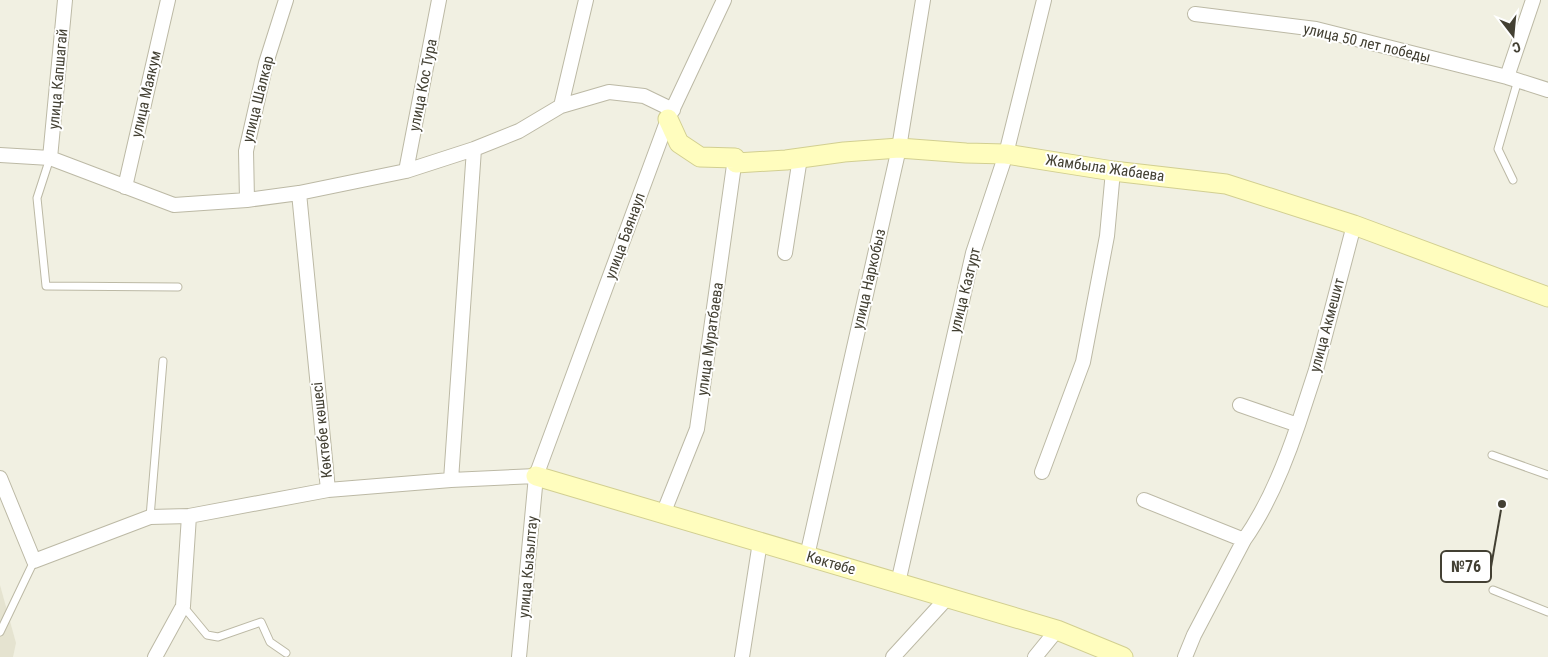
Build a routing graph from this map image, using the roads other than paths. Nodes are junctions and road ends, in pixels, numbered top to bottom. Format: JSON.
{"nodes":[{"id":1,"x":65,"y":0,"type":"edge"},
{"id":2,"x":168,"y":0,"type":"edge"},
{"id":3,"x":286,"y":0,"type":"edge"},
{"id":4,"x":439,"y":0,"type":"edge"},
{"id":5,"x":586,"y":0,"type":"edge"},
{"id":6,"x":724,"y":0,"type":"edge"},
{"id":7,"x":923,"y":0,"type":"edge"},
{"id":8,"x":1044,"y":0,"type":"edge"},
{"id":9,"x":1533,"y":0,"type":"edge"},
{"id":10,"x":1195,"y":14,"type":"dead end"},
{"id":11,"x":1513,"y":79,"type":"junction"},
{"id":12,"x":1548,"y":90,"type":"edge"},
{"id":13,"x":561,"y":106,"type":"junction"},
{"id":14,"x":671,"y":114,"type":"junction"},
{"id":15,"x":899,"y":148,"type":"junction"},
{"id":16,"x":474,"y":149,"type":"junction"},
{"id":17,"x":1006,"y":154,"type":"junction"},
{"id":18,"x":0,"y":155,"type":"edge"},
{"id":19,"x":50,"y":158,"type":"junction"},
{"id":20,"x":736,"y":158,"type":"junction"},
{"id":21,"x":800,"y":158,"type":"junction"},
{"id":22,"x":1114,"y":170,"type":"junction"},
{"id":23,"x":406,"y":171,"type":"junction"},
{"id":24,"x":1513,"y":180,"type":"dead end"},
{"id":25,"x":125,"y":187,"type":"junction"},
{"id":26,"x":299,"y":193,"type":"junction"},
{"id":27,"x":247,"y":200,"type":"junction"},
{"id":28,"x":1354,"y":225,"type":"junction"},
{"id":29,"x":786,"y":253,"type":"dead end"},
{"id":30,"x":178,"y":287,"type":"dead end"},
{"id":31,"x":1548,"y":297,"type":"edge"},
{"id":32,"x":163,"y":361,"type":"dead end"},
{"id":33,"x":1240,"y":405,"type":"dead end"},
{"id":34,"x":1298,"y":425,"type":"junction"},
{"id":35,"x":1492,"y":455,"type":"dead end"},
{"id":36,"x":1042,"y":472,"type":"dead end"},
{"id":37,"x":1548,"y":475,"type":"edge"},
{"id":38,"x":536,"y":476,"type":"junction"},
{"id":39,"x":0,"y":478,"type":"edge"},
{"id":40,"x":451,"y":480,"type":"junction"},
{"id":41,"x":328,"y":490,"type":"junction"},
{"id":42,"x":1144,"y":500,"type":"dead end"},
{"id":43,"x":664,"y":514,"type":"junction"},
{"id":44,"x":189,"y":516,"type":"junction"},
{"id":45,"x":150,"y":517,"type":"junction"},
{"id":46,"x":1244,"y":540,"type":"junction"},
{"id":47,"x":760,"y":542,"type":"junction"},
{"id":48,"x":807,"y":556,"type":"junction"},
{"id":49,"x":34,"y":561,"type":"junction"},
{"id":50,"x":898,"y":583,"type":"junction"},
{"id":51,"x":1493,"y":590,"type":"dead end"},
{"id":52,"x":947,"y":598,"type":"junction"},
{"id":53,"x":183,"y":606,"type":"junction"},
{"id":54,"x":1548,"y":612,"type":"edge"},
{"id":55,"x":1057,"y":630,"type":"junction"},
{"id":56,"x":0,"y":632,"type":"edge"},
{"id":57,"x":286,"y":653,"type":"dead end"},
{"id":58,"x":155,"y":657,"type":"edge"},
{"id":59,"x":519,"y":657,"type":"edge"},
{"id":60,"x":742,"y":657,"type":"edge"},
{"id":61,"x":893,"y":657,"type":"edge"},
{"id":62,"x":1035,"y":657,"type":"edge"},
{"id":63,"x":1123,"y":657,"type":"edge"},
{"id":64,"x":1185,"y":657,"type":"edge"}],
"edges":[{"from":1,"to":19,"type":"street","name":"улица Капшагай"},
{"from":2,"to":25,"type":"street","name":"улица Маякум"},
{"from":3,"to":27,"type":"street","name":"улица Шалкар"},
{"from":4,"to":23,"type":"street","name":"улица Кос Тура"},
{"from":5,"to":13,"type":"street"},
{"from":6,"to":14,"type":"street","name":"улица Баянаул"},
{"from":7,"to":15,"type":"street","name":"улица Наркобыз"},
{"from":8,"to":17,"type":"street","name":"улица Казгурт"},
{"from":9,"to":11,"type":"street"},
{"from":10,"to":11,"type":"street","name":"улица 50 лет победы"},
{"from":11,"to":12,"type":"street","name":"улица 50 лет победы"},
{"from":11,"to":24,"type":"lane"},
{"from":13,"to":14,"type":"street"},
{"from":13,"to":16,"type":"street"},
{"from":14,"to":20,"type":"street","name":"Жамбыла Жабаева"},
{"from":14,"to":38,"type":"street","name":"улица Баянаул"},
{"from":15,"to":17,"type":"street","name":"Жамбыла Жабаева"},
{"from":15,"to":21,"type":"street","name":"Жамбыла Жабаева"},
{"from":15,"to":48,"type":"street","name":"улица Наркобыз"},
{"from":16,"to":23,"type":"street"},
{"from":16,"to":40,"type":"street"},
{"from":17,"to":22,"type":"street","name":"Жамбыла Жабаева"},
{"from":17,"to":50,"type":"street","name":"улица Казгурт"},
{"from":18,"to":19,"type":"street"},
{"from":19,"to":25,"type":"street"},
{"from":19,"to":30,"type":"lane"},
{"from":20,"to":21,"type":"street","name":"Жамбыла Жабаева"},
{"from":20,"to":43,"type":"street","name":"улица Муратбаева"},
{"from":21,"to":29,"type":"street"},
{"from":22,"to":28,"type":"street","name":"Жамбыла Жабаева"},
{"from":22,"to":36,"type":"street"},
{"from":23,"to":26,"type":"street"},
{"from":25,"to":27,"type":"street"},
{"from":26,"to":27,"type":"street"},
{"from":26,"to":41,"type":"street","name":"Көктөбе көшесі"},
{"from":28,"to":31,"type":"street","name":"Жамбыла Жабаева"},
{"from":28,"to":34,"type":"street","name":"улица Акмешит"},
{"from":32,"to":45,"type":"lane"},
{"from":33,"to":34,"type":"street"},
{"from":34,"to":46,"type":"street","name":"улица Акмешит"},
{"from":35,"to":37,"type":"lane"},
{"from":38,"to":40,"type":"street","name":"Көктөбе көшесі"},
{"from":38,"to":43,"type":"street","name":"Көктөбе"},
{"from":38,"to":59,"type":"street","name":"улица Кызылтау"},
{"from":39,"to":49,"type":"street"},
{"from":40,"to":41,"type":"street","name":"Көктөбе көшесі"},
{"from":41,"to":44,"type":"street"},
{"from":42,"to":46,"type":"street"},
{"from":43,"to":47,"type":"street","name":"Көктөбе"},
{"from":44,"to":45,"type":"street"},
{"from":44,"to":53,"type":"street"},
{"from":45,"to":49,"type":"street"},
{"from":46,"to":64,"type":"street","name":"улица Акмешит"},
{"from":47,"to":48,"type":"street","name":"Көктөбе"},
{"from":47,"to":60,"type":"street"},
{"from":48,"to":50,"type":"street","name":"Көктөбе"},
{"from":49,"to":56,"type":"lane"},
{"from":50,"to":52,"type":"street","name":"Көктөбе"},
{"from":51,"to":54,"type":"lane"},
{"from":52,"to":55,"type":"street","name":"Көктөбе"},
{"from":52,"to":61,"type":"street"},
{"from":53,"to":57,"type":"lane"},
{"from":53,"to":58,"type":"street"},
{"from":55,"to":62,"type":"street"},
{"from":55,"to":63,"type":"street","name":"Көктөбе"}]}
